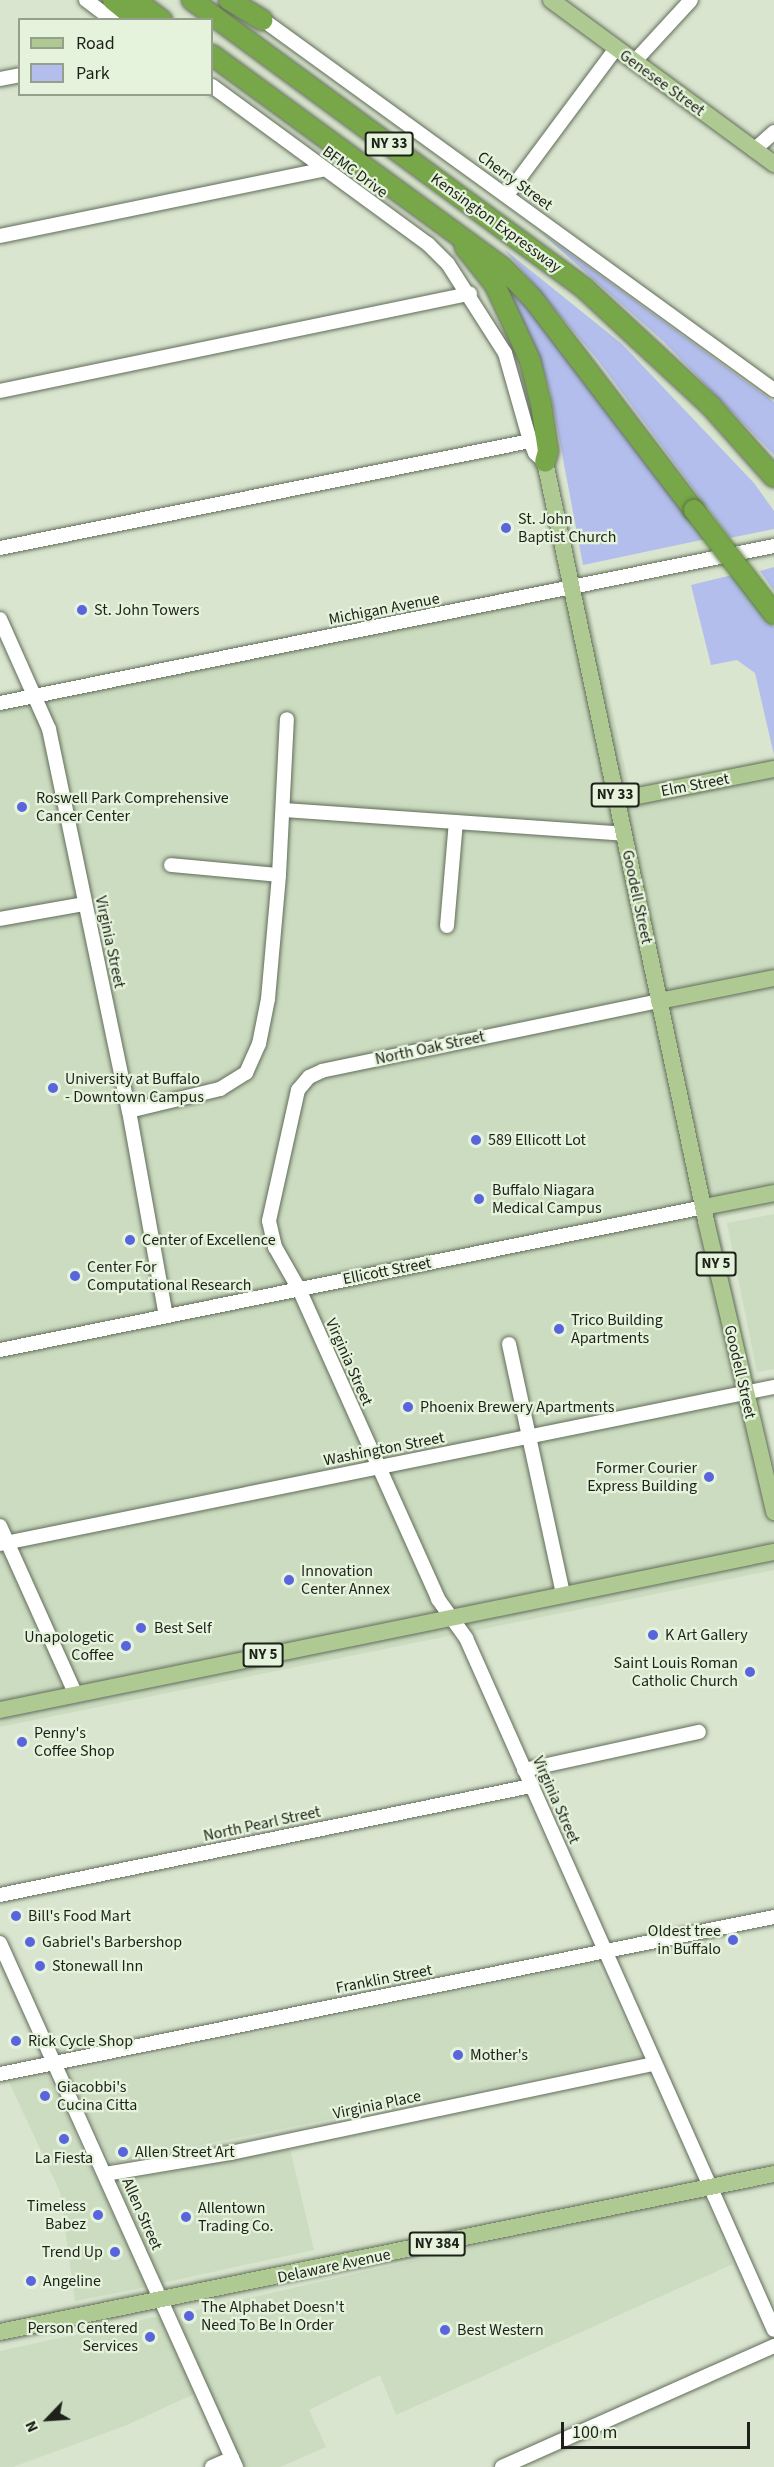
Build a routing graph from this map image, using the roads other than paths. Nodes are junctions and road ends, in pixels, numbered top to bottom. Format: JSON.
{"nodes":[{"id":1,"x":86,"y":0,"type":"edge"},
{"id":2,"x":113,"y":0,"type":"edge"},
{"id":3,"x":135,"y":0,"type":"edge"},
{"id":4,"x":192,"y":0,"type":"edge"},
{"id":5,"x":229,"y":0,"type":"edge"},
{"id":6,"x":237,"y":0,"type":"edge"},
{"id":7,"x":551,"y":0,"type":"edge"},
{"id":8,"x":691,"y":0,"type":"edge"},
{"id":9,"x":110,"y":18,"type":"edge"},
{"id":10,"x":136,"y":18,"type":"edge"},
{"id":11,"x":159,"y":18,"type":"edge"},
{"id":12,"x":262,"y":20,"type":"junction"},
{"id":13,"x":616,"y":48,"type":"junction"},
{"id":14,"x":213,"y":56,"type":"edge"},
{"id":15,"x":634,"y":62,"type":"junction"},
{"id":16,"x":18,"y":75,"type":"edge"},
{"id":17,"x":0,"y":79,"type":"edge"},
{"id":18,"x":213,"y":87,"type":"edge"},
{"id":19,"x":774,"y":132,"type":"edge"},
{"id":20,"x":754,"y":150,"type":"junction"},
{"id":21,"x":774,"y":164,"type":"edge"},
{"id":22,"x":322,"y":170,"type":"junction"},
{"id":23,"x":507,"y":195,"type":"junction"},
{"id":24,"x":414,"y":201,"type":"junction"},
{"id":25,"x":0,"y":236,"type":"edge"},
{"id":26,"x":470,"y":294,"type":"junction"},
{"id":27,"x":774,"y":390,"type":"edge"},
{"id":28,"x":0,"y":391,"type":"edge"},
{"id":29,"x":531,"y":441,"type":"junction"},
{"id":30,"x":545,"y":462,"type":"junction"},
{"id":31,"x":774,"y":477,"type":"edge"},
{"id":32,"x":774,"y":546,"type":"edge"},
{"id":33,"x":0,"y":548,"type":"edge"},
{"id":34,"x":571,"y":589,"type":"junction"},
{"id":35,"x":774,"y":614,"type":"edge"},
{"id":36,"x":0,"y":620,"type":"edge"},
{"id":37,"x":34,"y":696,"type":"junction"},
{"id":38,"x":0,"y":703,"type":"edge"},
{"id":39,"x":287,"y":719,"type":"dead end"},
{"id":40,"x":774,"y":768,"type":"edge"},
{"id":41,"x":616,"y":800,"type":"junction"},
{"id":42,"x":284,"y":810,"type":"junction"},
{"id":43,"x":456,"y":822,"type":"junction"},
{"id":44,"x":624,"y":834,"type":"junction"},
{"id":45,"x":171,"y":865,"type":"dead end"},
{"id":46,"x":279,"y":875,"type":"junction"},
{"id":47,"x":84,"y":904,"type":"junction"},
{"id":48,"x":0,"y":919,"type":"edge"},
{"id":49,"x":447,"y":926,"type":"dead end"},
{"id":50,"x":774,"y":978,"type":"edge"},
{"id":51,"x":659,"y":1001,"type":"junction"},
{"id":52,"x":129,"y":1111,"type":"junction"},
{"id":53,"x":774,"y":1192,"type":"edge"},
{"id":54,"x":704,"y":1207,"type":"junction"},
{"id":55,"x":299,"y":1289,"type":"junction"},
{"id":56,"x":166,"y":1316,"type":"junction"},
{"id":57,"x":508,"y":1344,"type":"dead end"},
{"id":58,"x":0,"y":1350,"type":"edge"},
{"id":59,"x":774,"y":1387,"type":"edge"},
{"id":60,"x":745,"y":1393,"type":"junction"},
{"id":61,"x":529,"y":1437,"type":"junction"},
{"id":62,"x":378,"y":1467,"type":"junction"},
{"id":63,"x":774,"y":1512,"type":"edge"},
{"id":64,"x":0,"y":1526,"type":"edge"},
{"id":65,"x":4,"y":1544,"type":"edge"},
{"id":66,"x":774,"y":1552,"type":"edge"},
{"id":67,"x":563,"y":1593,"type":"junction"},
{"id":68,"x":451,"y":1617,"type":"junction"},
{"id":69,"x":76,"y":1695,"type":"junction"},
{"id":70,"x":0,"y":1710,"type":"edge"},
{"id":71,"x":699,"y":1732,"type":"dead end"},
{"id":72,"x":524,"y":1770,"type":"junction"},
{"id":73,"x":531,"y":1786,"type":"junction"},
{"id":74,"x":0,"y":1895,"type":"edge"},
{"id":75,"x":774,"y":1917,"type":"edge"},
{"id":76,"x":0,"y":1943,"type":"edge"},
{"id":77,"x":605,"y":1951,"type":"junction"},
{"id":78,"x":54,"y":2062,"type":"junction"},
{"id":79,"x":655,"y":2064,"type":"junction"},
{"id":80,"x":0,"y":2074,"type":"edge"},
{"id":81,"x":105,"y":2174,"type":"junction"},
{"id":82,"x":774,"y":2174,"type":"edge"},
{"id":83,"x":710,"y":2187,"type":"junction"},
{"id":84,"x":164,"y":2301,"type":"junction"},
{"id":85,"x":774,"y":2330,"type":"edge"},
{"id":86,"x":0,"y":2332,"type":"edge"},
{"id":87,"x":774,"y":2346,"type":"edge"},
{"id":88,"x":234,"y":2463,"type":"edge"},
{"id":89,"x":212,"y":2467,"type":"edge"},
{"id":90,"x":502,"y":2467,"type":"edge"}],
"edges":[{"from":1,"to":9,"type":"street"},
{"from":2,"to":10,"type":"highway"},
{"from":3,"to":11,"type":"highway"},
{"from":4,"to":31,"type":"highway","name":"Kensington Expressway","number":"NY 33"},
{"from":5,"to":12,"type":"highway"},
{"from":6,"to":12,"type":"street","name":"Cherry Street"},
{"from":7,"to":13,"type":"main road","name":"Genesee Street"},
{"from":8,"to":15,"type":"street"},
{"from":12,"to":23,"type":"street","name":"Cherry Street"},
{"from":13,"to":15,"type":"main road","name":"Genesee Street"},
{"from":13,"to":23,"type":"street"},
{"from":14,"to":24,"type":"highway","name":"Kensington Expressway","number":"NY 33"},
{"from":15,"to":20,"type":"main road","name":"Genesee Street"},
{"from":16,"to":17,"type":"street"},
{"from":18,"to":22,"type":"street","name":"BFMC Drive"},
{"from":19,"to":20,"type":"street"},
{"from":20,"to":21,"type":"main road","name":"Genesee Street"},
{"from":22,"to":25,"type":"street"},
{"from":22,"to":26,"type":"street","name":"BFMC Drive"},
{"from":23,"to":27,"type":"street","name":"Cherry Street"},
{"from":24,"to":30,"type":"highway","number":"NY 33"},
{"from":24,"to":35,"type":"highway","bridge":true},
{"from":26,"to":28,"type":"street"},
{"from":26,"to":29,"type":"street","name":"Goodell Street"},
{"from":29,"to":30,"type":"street","name":"Goodell Street"},
{"from":29,"to":33,"type":"street"},
{"from":30,"to":34,"type":"main road","name":"Goodell Street","number":"NY 33"},
{"from":32,"to":34,"type":"street","name":"Michigan Avenue"},
{"from":34,"to":37,"type":"street","name":"Michigan Avenue"},
{"from":34,"to":41,"type":"main road","name":"Goodell Street","number":"NY 33"},
{"from":36,"to":37,"type":"street","name":"Virginia Street"},
{"from":37,"to":38,"type":"street","name":"Michigan Avenue"},
{"from":37,"to":47,"type":"street","name":"Virginia Street"},
{"from":39,"to":42,"type":"street"},
{"from":40,"to":41,"type":"main road","name":"Elm Street"},
{"from":41,"to":44,"type":"main road","name":"Goodell Street","number":"NY 33"},
{"from":42,"to":43,"type":"street"},
{"from":42,"to":46,"type":"street"},
{"from":43,"to":44,"type":"street"},
{"from":43,"to":49,"type":"street"},
{"from":44,"to":51,"type":"main road","name":"Goodell Street","number":"NY 33"},
{"from":45,"to":46,"type":"street"},
{"from":46,"to":52,"type":"street"},
{"from":47,"to":48,"type":"street"},
{"from":47,"to":52,"type":"street","name":"Virginia Street"},
{"from":50,"to":51,"type":"main road","name":"North Oak Street"},
{"from":51,"to":54,"type":"main road","name":"Goodell Street","number":"NY 33"},
{"from":51,"to":55,"type":"street","name":"North Oak Street"},
{"from":52,"to":56,"type":"street","name":"Virginia Street"},
{"from":53,"to":54,"type":"main road","name":"Ellicott Street"},
{"from":54,"to":55,"type":"street","name":"Ellicott Street"},
{"from":54,"to":60,"type":"main road","name":"Goodell Street","number":"NY 5"},
{"from":55,"to":56,"type":"street","name":"Ellicott Street"},
{"from":55,"to":62,"type":"street","name":"Virginia Street"},
{"from":56,"to":58,"type":"street","name":"Ellicott Street"},
{"from":57,"to":61,"type":"street"},
{"from":59,"to":60,"type":"street","name":"Washington Street"},
{"from":60,"to":61,"type":"street","name":"Washington Street"},
{"from":60,"to":63,"type":"main road","name":"Goodell Street","number":"NY 5"},
{"from":61,"to":62,"type":"street","name":"Washington Street"},
{"from":61,"to":67,"type":"street"},
{"from":62,"to":65,"type":"street","name":"Washington Street"},
{"from":62,"to":68,"type":"street","name":"Virginia Street"},
{"from":64,"to":65,"type":"street"},
{"from":65,"to":69,"type":"street"},
{"from":66,"to":67,"type":"main road","number":"NY 5"},
{"from":67,"to":68,"type":"main road","number":"NY 5"},
{"from":68,"to":69,"type":"main road","number":"NY 5"},
{"from":68,"to":72,"type":"street","name":"Virginia Street"},
{"from":69,"to":70,"type":"main road","number":"NY 5"},
{"from":71,"to":72,"type":"street"},
{"from":72,"to":73,"type":"street","name":"Virginia Street"},
{"from":73,"to":74,"type":"street","name":"North Pearl Street"},
{"from":73,"to":77,"type":"street","name":"Virginia Street"},
{"from":75,"to":77,"type":"street","name":"Franklin Street"},
{"from":76,"to":78,"type":"street","name":"Allen Street"},
{"from":77,"to":78,"type":"street","name":"Franklin Street"},
{"from":77,"to":79,"type":"street","name":"Virginia Street"},
{"from":78,"to":80,"type":"street","name":"Franklin Street"},
{"from":78,"to":81,"type":"street","name":"Allen Street"},
{"from":79,"to":81,"type":"street","name":"Virginia Place"},
{"from":79,"to":83,"type":"street","name":"Virginia Street"},
{"from":81,"to":84,"type":"street","name":"Allen Street"},
{"from":82,"to":83,"type":"main road","name":"Delaware Avenue","number":"NY 384"},
{"from":83,"to":84,"type":"main road","name":"Delaware Avenue","number":"NY 384"},
{"from":83,"to":85,"type":"street","name":"Virginia Street"},
{"from":84,"to":86,"type":"main road","name":"Delaware Avenue","number":"NY 384"},
{"from":84,"to":88,"type":"street","name":"Allen Street"},
{"from":87,"to":90,"type":"street"},
{"from":88,"to":89,"type":"street"}]}
